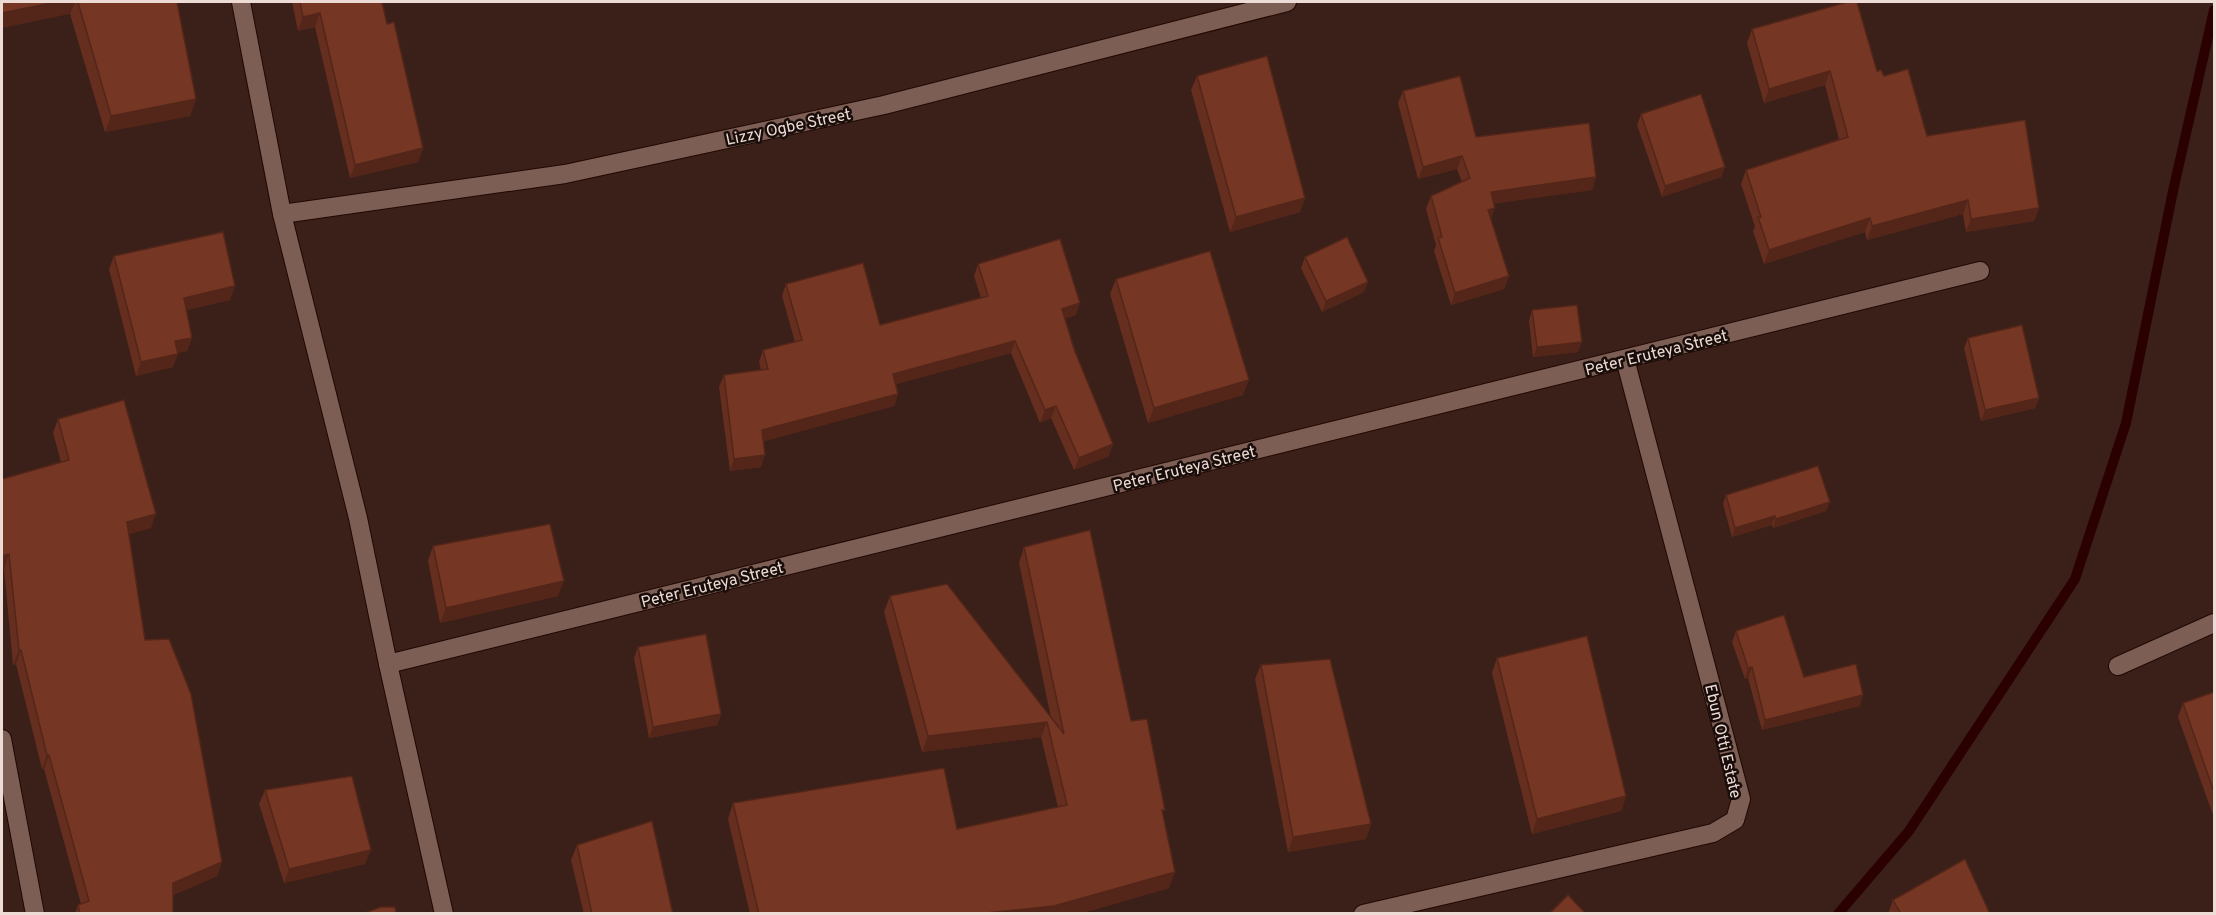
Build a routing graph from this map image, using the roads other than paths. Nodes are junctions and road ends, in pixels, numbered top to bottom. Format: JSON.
{"nodes":[{"id":1,"x":241,"y":2,"type":"edge"},
{"id":2,"x":1287,"y":2,"type":"edge"},
{"id":3,"x":282,"y":214,"type":"junction"},
{"id":4,"x":1980,"y":271,"type":"dead end"},
{"id":5,"x":1625,"y":359,"type":"junction"},
{"id":6,"x":2214,"y":623,"type":"edge"},
{"id":7,"x":388,"y":664,"type":"junction"},
{"id":8,"x":2118,"y":666,"type":"dead end"},
{"id":9,"x":2,"y":739,"type":"edge"},
{"id":10,"x":6,"y":786,"type":"edge"},
{"id":11,"x":35,"y":914,"type":"edge"},
{"id":12,"x":444,"y":914,"type":"edge"},
{"id":13,"x":1363,"y":914,"type":"edge"}],
"edges":[{"from":1,"to":3,"type":"street"},
{"from":2,"to":3,"type":"street","name":"Lizzy Ogbe Street"},
{"from":3,"to":7,"type":"street"},
{"from":4,"to":5,"type":"street","name":"Peter Eruteya Street"},
{"from":5,"to":7,"type":"street","name":"Peter Eruteya Street"},
{"from":5,"to":13,"type":"street","name":"Ebun Otti Estate"},
{"from":6,"to":8,"type":"street"},
{"from":7,"to":12,"type":"street"},
{"from":9,"to":10,"type":"street"},
{"from":10,"to":11,"type":"street"}]}
